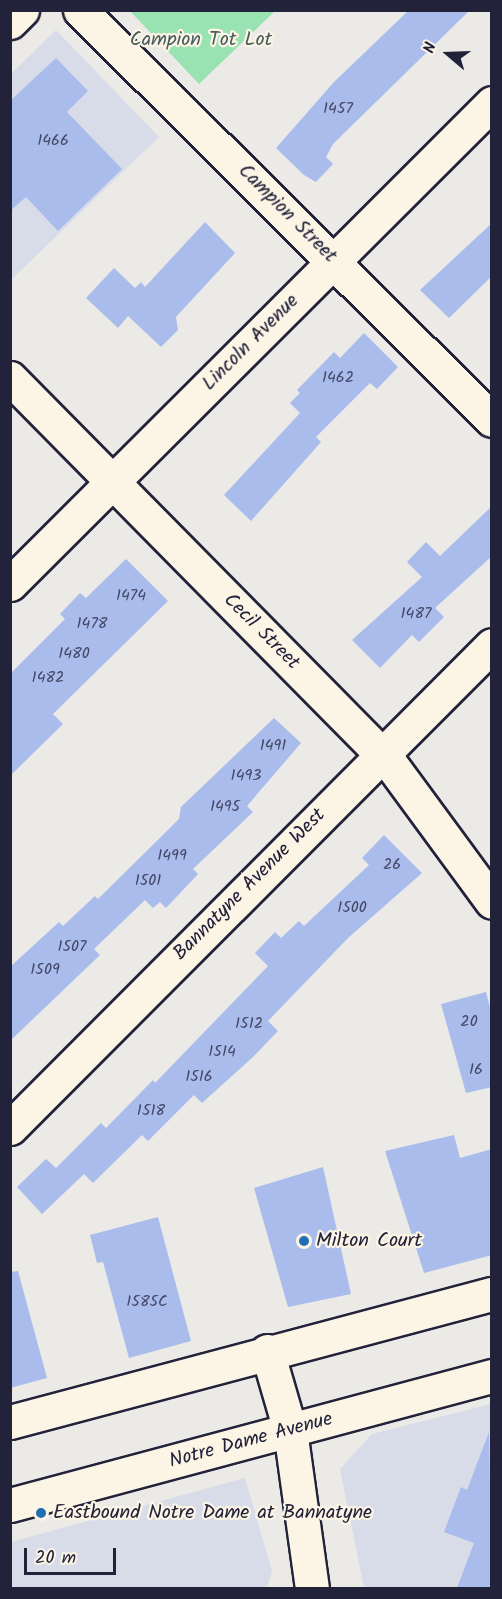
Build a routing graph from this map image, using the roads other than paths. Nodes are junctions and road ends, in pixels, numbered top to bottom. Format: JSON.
{"nodes":[{"id":1,"x":22,"y":10,"type":"edge"},
{"id":2,"x":80,"y":10,"type":"edge"},
{"id":3,"x":10,"y":22,"type":"edge"},
{"id":4,"x":492,"y":103,"type":"edge"},
{"id":5,"x":334,"y":260,"type":"junction"},
{"id":6,"x":10,"y":378,"type":"edge"},
{"id":7,"x":492,"y":420,"type":"edge"},
{"id":8,"x":112,"y":481,"type":"junction"},
{"id":9,"x":10,"y":584,"type":"edge"},
{"id":10,"x":492,"y":645,"type":"edge"},
{"id":11,"x":380,"y":752,"type":"junction"},
{"id":12,"x":492,"y":902,"type":"edge"},
{"id":13,"x":10,"y":1128,"type":"edge"},
{"id":14,"x":492,"y":1294,"type":"edge"},
{"id":15,"x":267,"y":1352,"type":"junction"},
{"id":16,"x":492,"y":1376,"type":"edge"},
{"id":17,"x":10,"y":1422,"type":"edge"},
{"id":18,"x":290,"y":1430,"type":"junction"},
{"id":19,"x":10,"y":1505,"type":"edge"},
{"id":20,"x":312,"y":1588,"type":"edge"}],
"edges":[{"from":1,"to":3,"type":"street"},
{"from":2,"to":5,"type":"street","name":"Campion Street"},
{"from":4,"to":5,"type":"street","name":"Lincoln Avenue"},
{"from":5,"to":7,"type":"street","name":"Campion Street"},
{"from":5,"to":8,"type":"street","name":"Lincoln Avenue"},
{"from":6,"to":8,"type":"street","name":"Cecil Street"},
{"from":8,"to":9,"type":"street","name":"Lincoln Avenue"},
{"from":8,"to":11,"type":"street","name":"Cecil Street"},
{"from":10,"to":11,"type":"street","name":"Bannatyne Avenue West"},
{"from":11,"to":12,"type":"street","name":"Cecil Street"},
{"from":11,"to":13,"type":"street","name":"Bannatyne Avenue West"},
{"from":14,"to":15,"type":"street"},
{"from":15,"to":17,"type":"street"},
{"from":15,"to":18,"type":"street"},
{"from":16,"to":18,"type":"street","name":"Notre Dame Avenue"},
{"from":18,"to":19,"type":"street","name":"Notre Dame Avenue"},
{"from":18,"to":20,"type":"street"}]}
